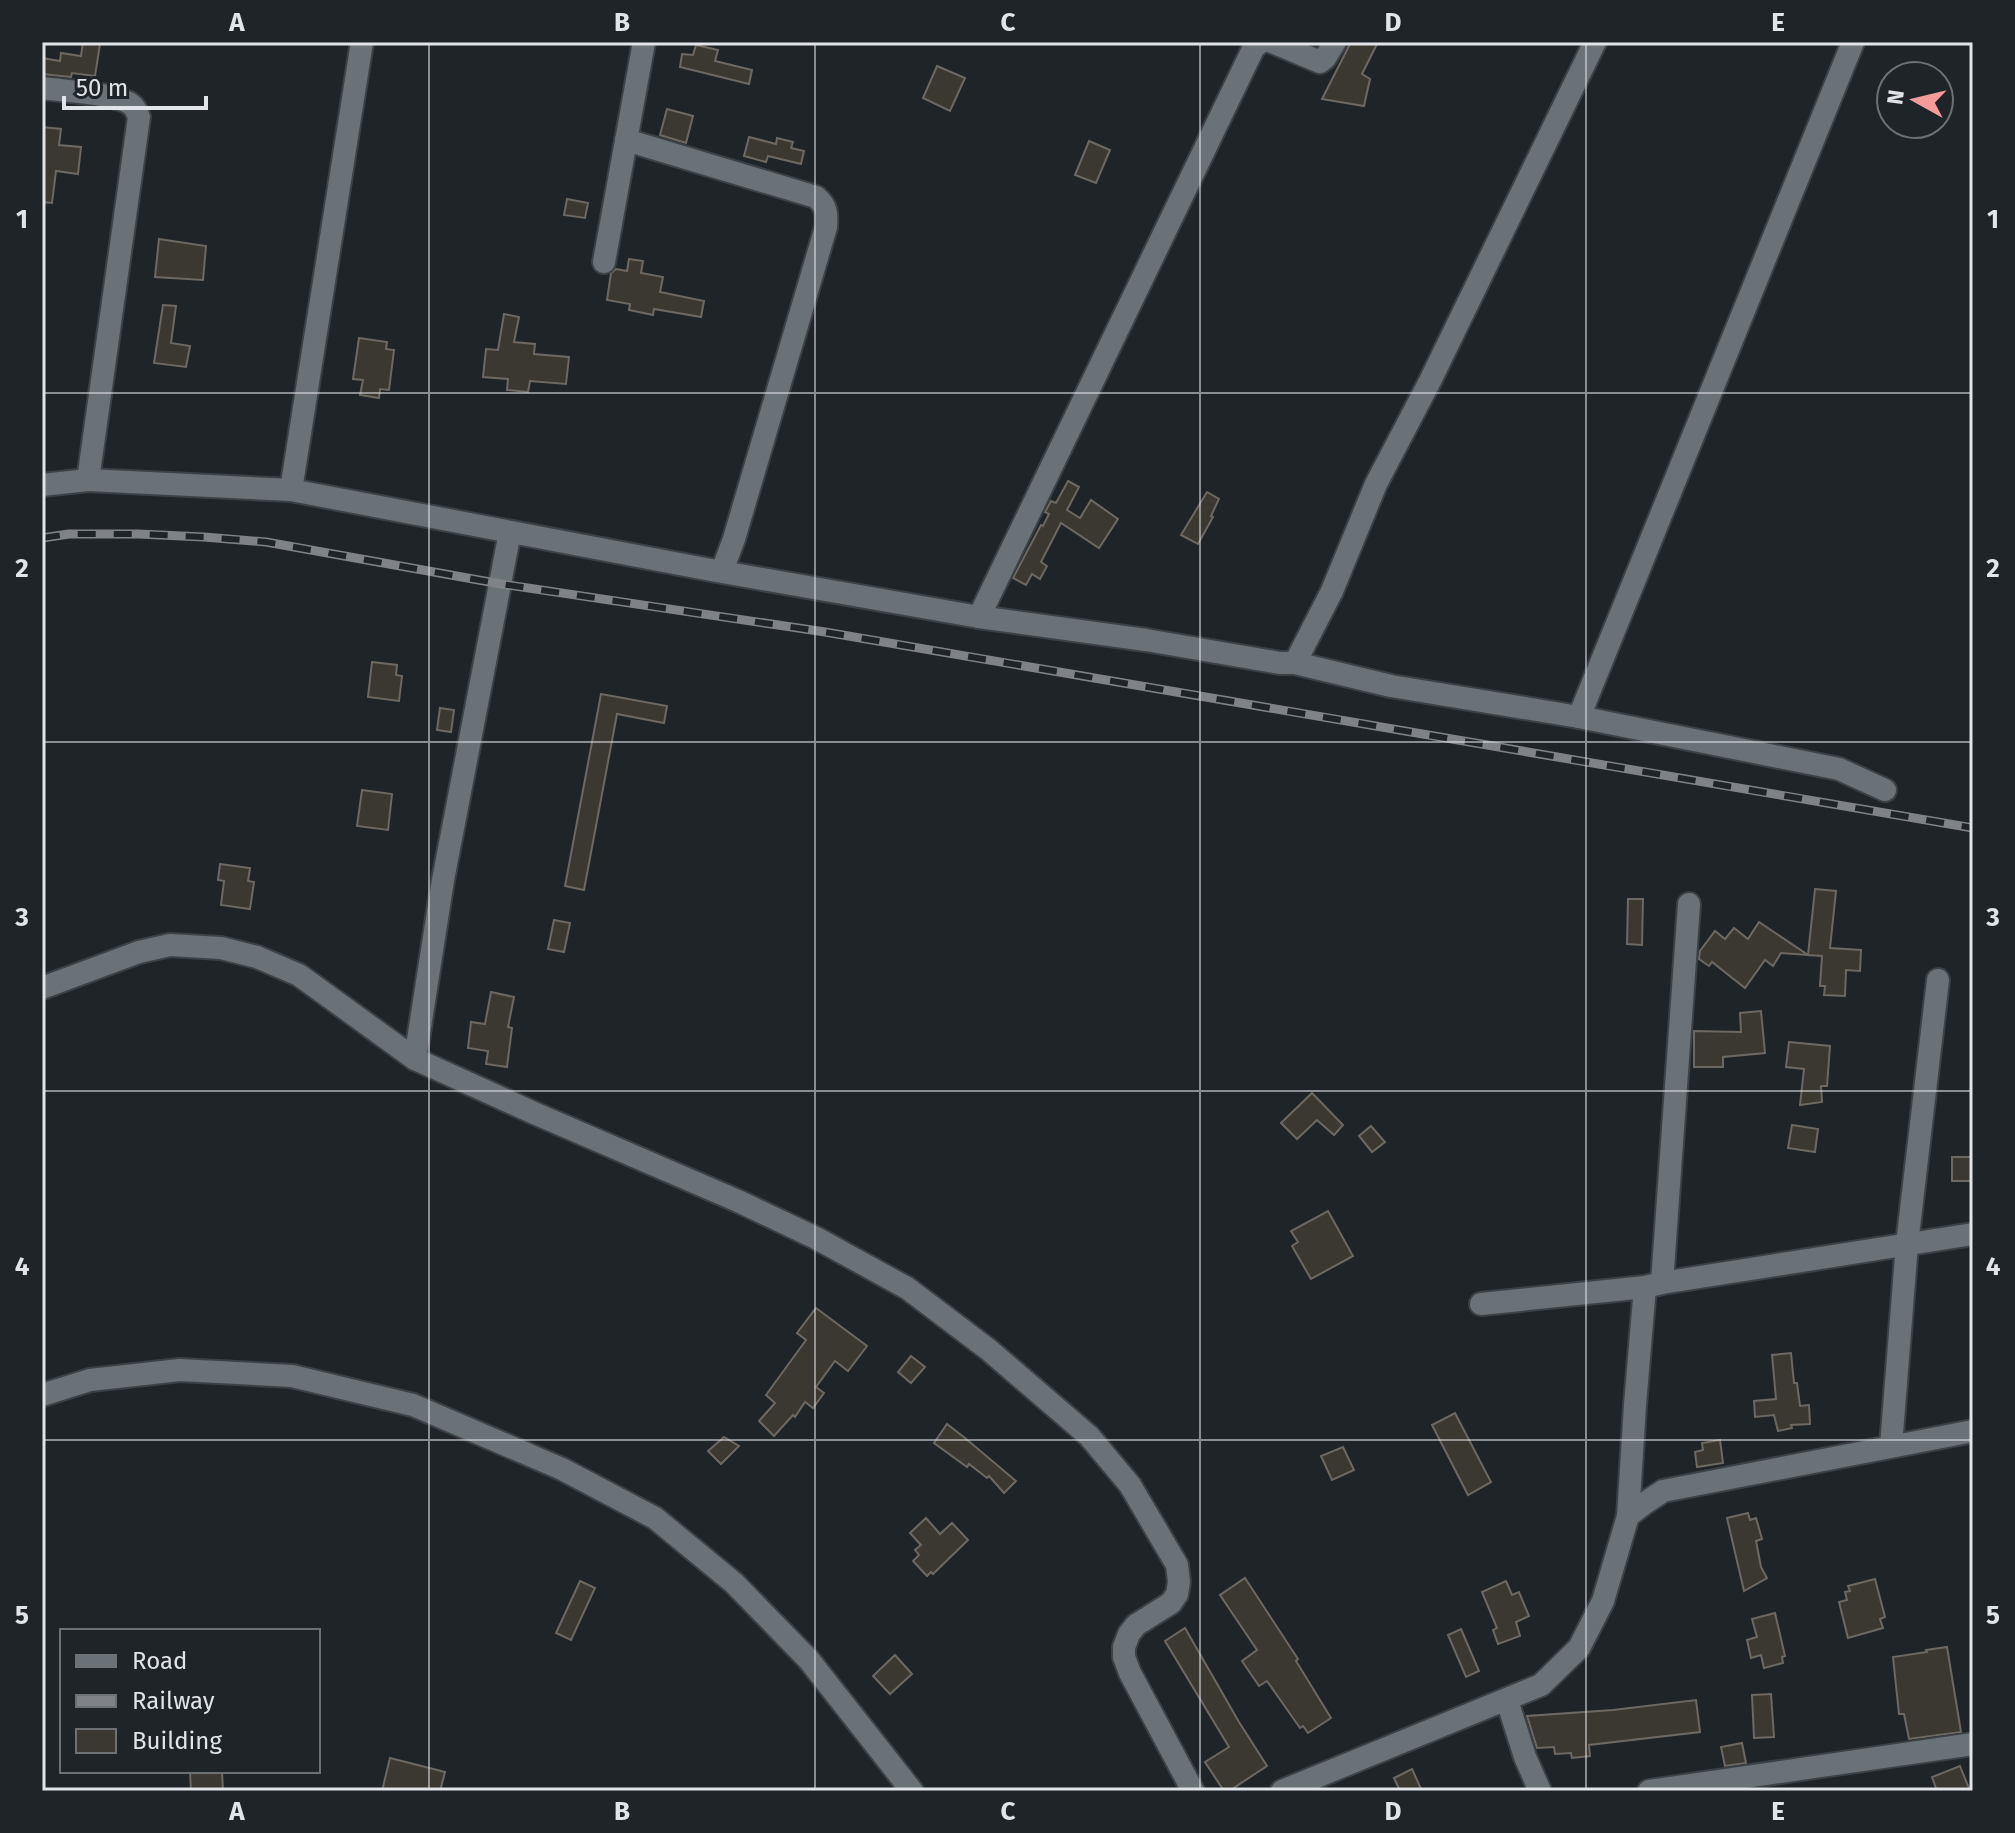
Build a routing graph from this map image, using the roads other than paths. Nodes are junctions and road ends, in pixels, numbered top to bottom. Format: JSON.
{"nodes":[{"id":1,"x":362,"y":42,"type":"edge"},
{"id":2,"x":644,"y":42,"type":"edge"},
{"id":3,"x":1261,"y":42,"type":"edge"},
{"id":4,"x":1272,"y":42,"type":"edge"},
{"id":5,"x":1335,"y":42,"type":"edge"},
{"id":6,"x":1595,"y":42,"type":"edge"},
{"id":7,"x":1853,"y":42,"type":"edge"},
{"id":8,"x":42,"y":88,"type":"edge"},
{"id":9,"x":626,"y":140,"type":"junction"},
{"id":10,"x":604,"y":262,"type":"dead end"},
{"id":11,"x":88,"y":480,"type":"junction"},
{"id":12,"x":42,"y":485,"type":"edge"},
{"id":13,"x":291,"y":490,"type":"junction"},
{"id":14,"x":510,"y":532,"type":"junction"},
{"id":15,"x":722,"y":571,"type":"junction"},
{"id":16,"x":979,"y":617,"type":"junction"},
{"id":17,"x":1295,"y":663,"type":"junction"},
{"id":18,"x":1579,"y":717,"type":"junction"},
{"id":19,"x":1885,"y":790,"type":"dead end"},
{"id":20,"x":1689,"y":904,"type":"dead end"},
{"id":21,"x":1938,"y":980,"type":"dead end"},
{"id":22,"x":42,"y":988,"type":"edge"},
{"id":23,"x":415,"y":1059,"type":"junction"},
{"id":24,"x":1973,"y":1234,"type":"edge"},
{"id":25,"x":1907,"y":1244,"type":"junction"},
{"id":26,"x":1654,"y":1285,"type":"junction"},
{"id":27,"x":1481,"y":1304,"type":"dead end"},
{"id":28,"x":42,"y":1395,"type":"edge"},
{"id":29,"x":1973,"y":1431,"type":"edge"},
{"id":30,"x":1891,"y":1446,"type":"junction"},
{"id":31,"x":1628,"y":1516,"type":"junction"},
{"id":32,"x":1507,"y":1700,"type":"junction"},
{"id":33,"x":1973,"y":1744,"type":"edge"},
{"id":34,"x":912,"y":1791,"type":"edge"},
{"id":35,"x":1193,"y":1791,"type":"edge"},
{"id":36,"x":1282,"y":1791,"type":"edge"},
{"id":37,"x":1540,"y":1791,"type":"edge"},
{"id":38,"x":1649,"y":1791,"type":"edge"}],
"edges":[{"from":1,"to":13,"type":"street"},
{"from":2,"to":9,"type":"street"},
{"from":3,"to":16,"type":"street"},
{"from":4,"to":5,"type":"street"},
{"from":6,"to":17,"type":"street"},
{"from":7,"to":18,"type":"street"},
{"from":8,"to":11,"type":"street"},
{"from":9,"to":10,"type":"street"},
{"from":9,"to":15,"type":"street"},
{"from":11,"to":12,"type":"street"},
{"from":11,"to":13,"type":"street"},
{"from":13,"to":14,"type":"street"},
{"from":14,"to":15,"type":"street"},
{"from":14,"to":23,"type":"street"},
{"from":15,"to":16,"type":"street"},
{"from":16,"to":17,"type":"street"},
{"from":17,"to":18,"type":"street"},
{"from":18,"to":19,"type":"street"},
{"from":20,"to":26,"type":"street"},
{"from":21,"to":25,"type":"street"},
{"from":22,"to":23,"type":"street"},
{"from":23,"to":35,"type":"street"},
{"from":24,"to":25,"type":"street"},
{"from":25,"to":26,"type":"street"},
{"from":25,"to":30,"type":"street"},
{"from":26,"to":27,"type":"street"},
{"from":26,"to":31,"type":"street"},
{"from":28,"to":34,"type":"street"},
{"from":29,"to":30,"type":"street"},
{"from":30,"to":31,"type":"street"},
{"from":31,"to":32,"type":"street"},
{"from":32,"to":36,"type":"street"},
{"from":32,"to":37,"type":"street"},
{"from":33,"to":38,"type":"street"}]}
